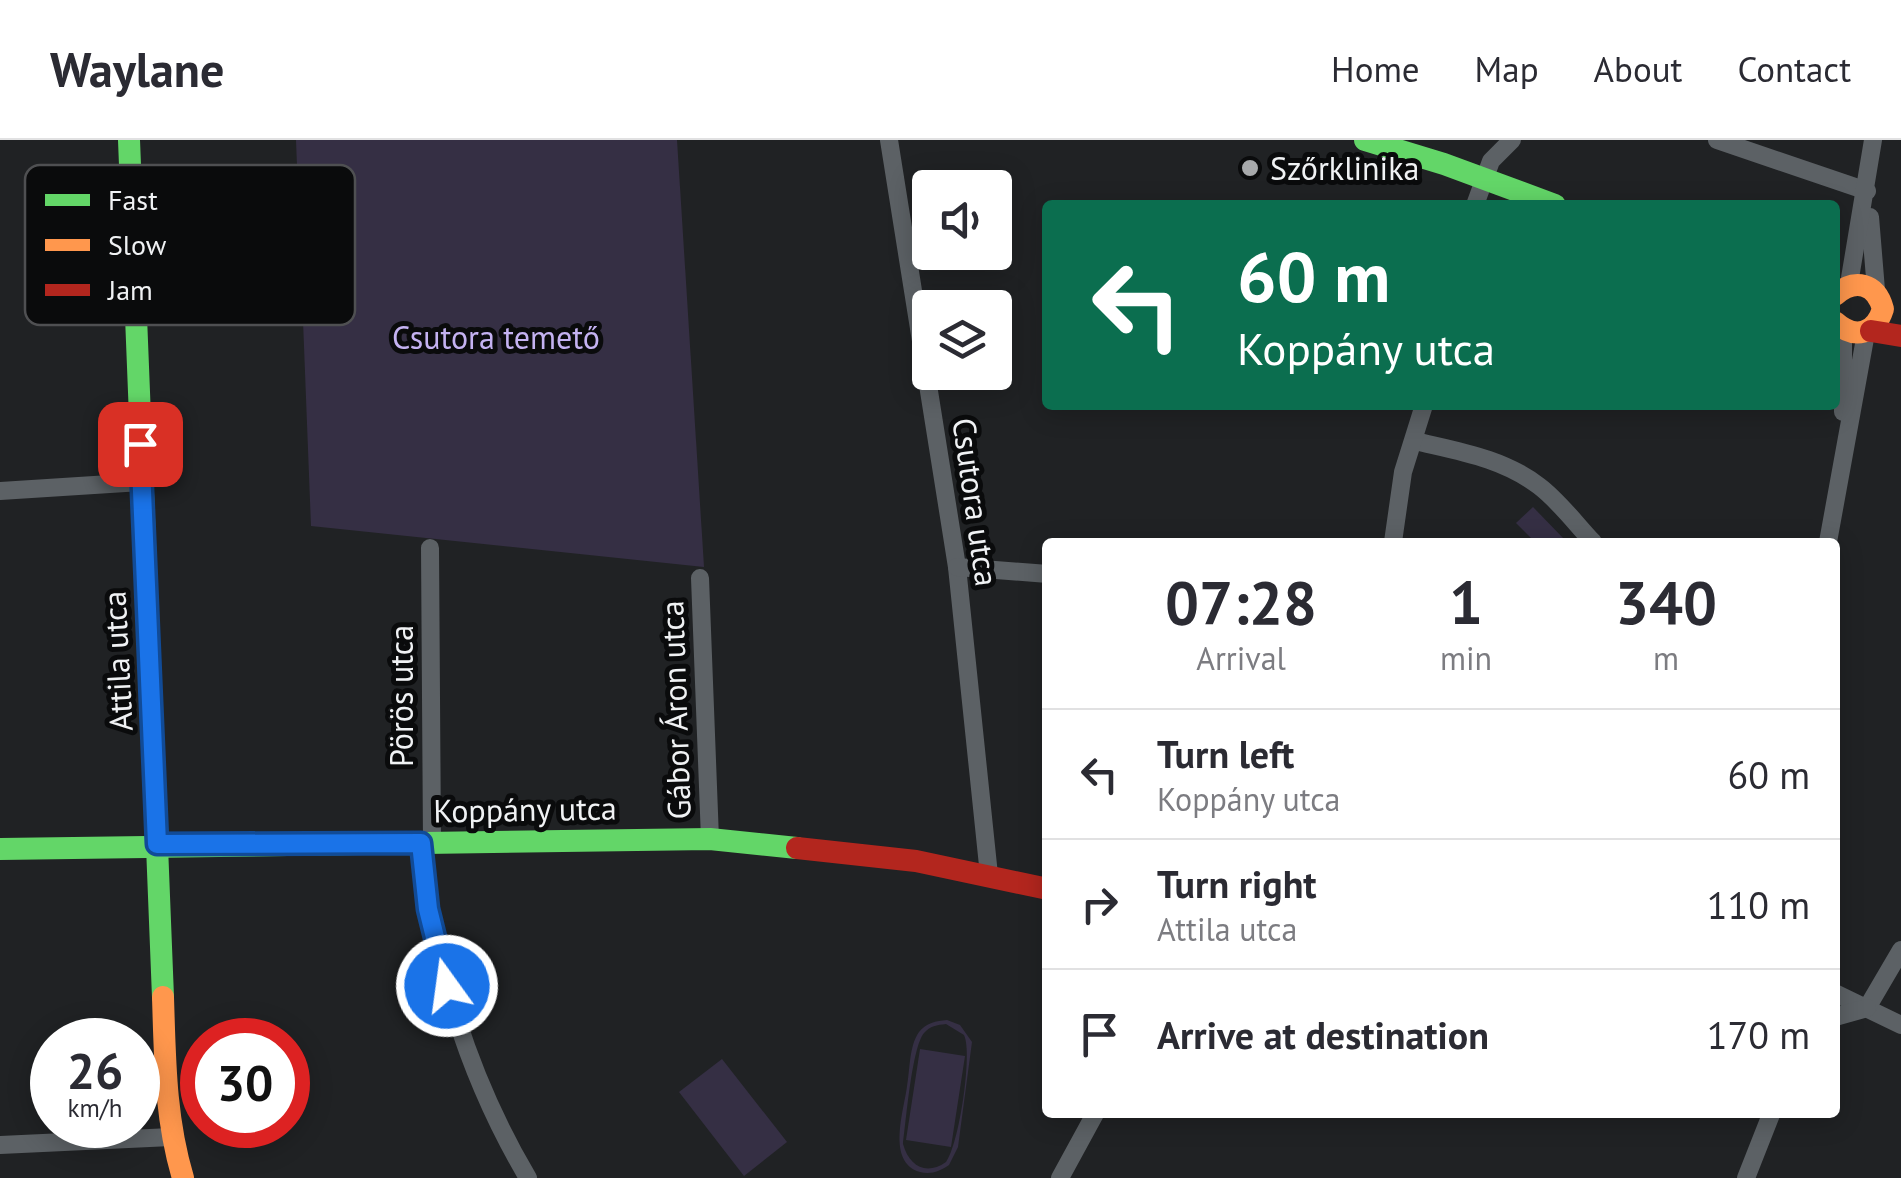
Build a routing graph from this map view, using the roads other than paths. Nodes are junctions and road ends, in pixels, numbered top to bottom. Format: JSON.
{"nodes":[{"id":1,"x":130,"y":140,"type":"edge"},
{"id":2,"x":889,"y":140,"type":"edge"},
{"id":3,"x":1365,"y":140,"type":"edge"},
{"id":4,"x":1512,"y":140,"type":"edge"},
{"id":5,"x":1717,"y":140,"type":"edge"},
{"id":6,"x":1872,"y":140,"type":"edge"},
{"id":7,"x":131,"y":165,"type":"edge"},
{"id":8,"x":1482,"y":177,"type":"junction"},
{"id":9,"x":1866,"y":191,"type":"junction"},
{"id":10,"x":1477,"y":200,"type":"edge"},
{"id":11,"x":1543,"y":200,"type":"edge"},
{"id":12,"x":1840,"y":286,"type":"edge"},
{"id":13,"x":1840,"y":290,"type":"edge"},
{"id":14,"x":1886,"y":302,"type":"edge"},
{"id":15,"x":136,"y":325,"type":"edge"},
{"id":16,"x":1854,"y":329,"type":"edge"},
{"id":17,"x":1901,"y":336,"type":"edge"},
{"id":18,"x":1423,"y":410,"type":"edge"},
{"id":19,"x":1415,"y":441,"type":"junction"},
{"id":20,"x":141,"y":482,"type":"junction"},
{"id":21,"x":0,"y":491,"type":"edge"},
{"id":22,"x":1394,"y":538,"type":"edge"},
{"id":23,"x":1588,"y":538,"type":"edge"},
{"id":24,"x":1829,"y":538,"type":"edge"},
{"id":25,"x":430,"y":548,"type":"dead end"},
{"id":26,"x":957,"y":567,"type":"junction"},
{"id":27,"x":1042,"y":574,"type":"edge"},
{"id":28,"x":700,"y":578,"type":"dead end"},
{"id":29,"x":710,"y":839,"type":"junction"},
{"id":30,"x":426,"y":843,"type":"junction"},
{"id":31,"x":157,"y":844,"type":"junction"},
{"id":32,"x":0,"y":849,"type":"edge"},
{"id":33,"x":989,"y":875,"type":"junction"},
{"id":34,"x":1042,"y":888,"type":"edge"},
{"id":35,"x":1901,"y":950,"type":"edge"},
{"id":36,"x":1840,"y":995,"type":"edge"},
{"id":37,"x":1867,"y":1008,"type":"junction"},
{"id":38,"x":1840,"y":1015,"type":"edge"},
{"id":39,"x":1901,"y":1025,"type":"edge"},
{"id":40,"x":1093,"y":1118,"type":"edge"},
{"id":41,"x":1770,"y":1118,"type":"edge"},
{"id":42,"x":172,"y":1137,"type":"junction"},
{"id":43,"x":0,"y":1145,"type":"edge"},
{"id":44,"x":183,"y":1178,"type":"edge"},
{"id":45,"x":528,"y":1178,"type":"edge"},
{"id":46,"x":1060,"y":1178,"type":"edge"},
{"id":47,"x":1746,"y":1178,"type":"edge"}],
"edges":[{"from":1,"to":7,"type":"street","name":"Attila utca"},
{"from":2,"to":26,"type":"street","name":"Csutora utca"},
{"from":3,"to":8,"type":"street"},
{"from":4,"to":8,"type":"street"},
{"from":5,"to":9,"type":"street"},
{"from":6,"to":9,"type":"street"},
{"from":8,"to":10,"type":"street"},
{"from":8,"to":11,"type":"street"},
{"from":9,"to":12,"type":"street"},
{"from":9,"to":14,"type":"street"},
{"from":13,"to":14,"type":"street"},
{"from":14,"to":16,"type":"street"},
{"from":15,"to":20,"type":"street","name":"Attila utca"},
{"from":16,"to":17,"type":"street"},
{"from":16,"to":24,"type":"street"},
{"from":18,"to":19,"type":"street"},
{"from":19,"to":22,"type":"street"},
{"from":19,"to":23,"type":"street"},
{"from":20,"to":21,"type":"street"},
{"from":20,"to":31,"type":"street","name":"Attila utca"},
{"from":25,"to":30,"type":"street","name":"Pörös utca"},
{"from":26,"to":27,"type":"street"},
{"from":26,"to":33,"type":"street","name":"Csutora utca"},
{"from":28,"to":29,"type":"street","name":"Gábor Áron utca"},
{"from":29,"to":30,"type":"street","name":"Koppány utca"},
{"from":29,"to":33,"type":"street","name":"Koppány utca"},
{"from":30,"to":31,"type":"street","name":"Koppány utca"},
{"from":30,"to":45,"type":"street","name":"Pörös utca"},
{"from":31,"to":32,"type":"street","name":"Koppány utca"},
{"from":31,"to":42,"type":"street","name":"Attila utca"},
{"from":33,"to":34,"type":"street","name":"Koppány utca"},
{"from":35,"to":37,"type":"street"},
{"from":36,"to":37,"type":"street"},
{"from":37,"to":38,"type":"street"},
{"from":37,"to":39,"type":"street"},
{"from":40,"to":46,"type":"street"},
{"from":41,"to":47,"type":"street"},
{"from":42,"to":43,"type":"street"},
{"from":42,"to":44,"type":"street","name":"Attila utca"}]}
